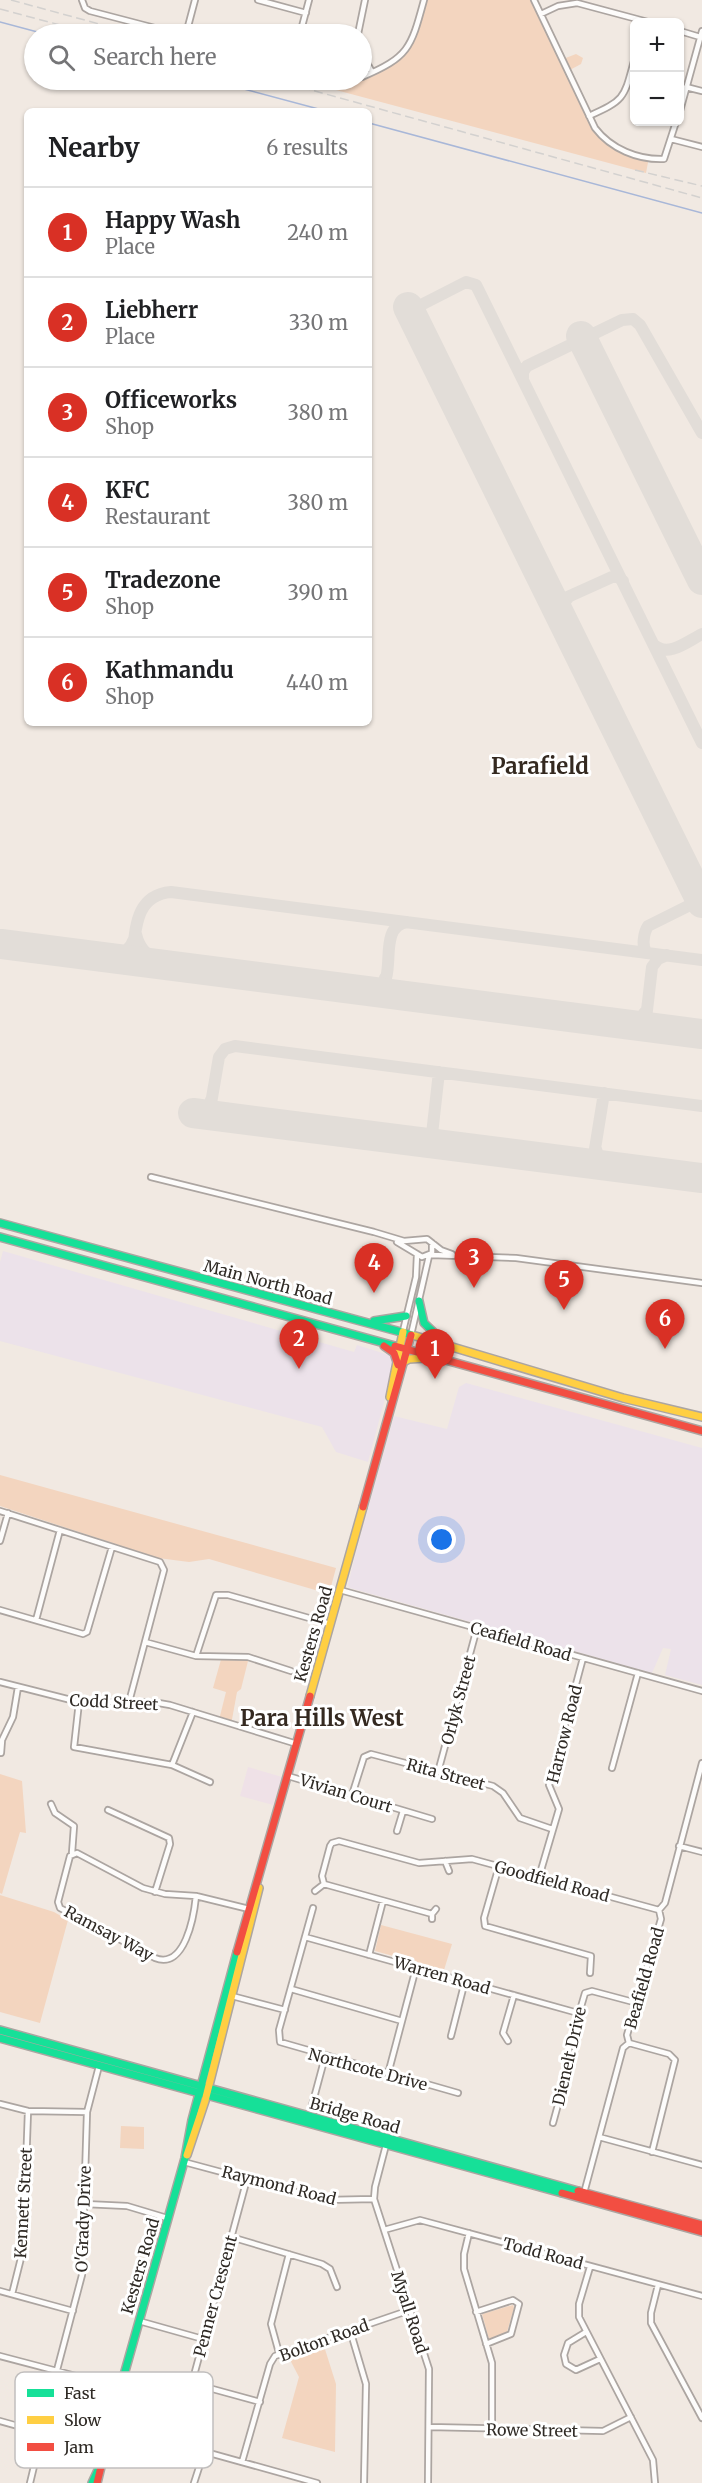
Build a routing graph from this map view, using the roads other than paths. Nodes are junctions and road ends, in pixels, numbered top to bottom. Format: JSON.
{"nodes":[{"id":1,"x":82,"y":0,"type":"edge"},
{"id":2,"x":195,"y":0,"type":"edge"},
{"id":3,"x":258,"y":0,"type":"edge"},
{"id":4,"x":309,"y":0,"type":"edge"},
{"id":5,"x":365,"y":0,"type":"edge"},
{"id":6,"x":424,"y":0,"type":"edge"},
{"id":7,"x":534,"y":0,"type":"edge"},
{"id":8,"x":306,"y":13,"type":"junction"},
{"id":9,"x":541,"y":14,"type":"junction"},
{"id":10,"x":631,"y":18,"type":"edge"},
{"id":11,"x":140,"y":24,"type":"edge"},
{"id":12,"x":189,"y":24,"type":"edge"},
{"id":13,"x":303,"y":24,"type":"edge"},
{"id":14,"x":360,"y":24,"type":"edge"},
{"id":15,"x":702,"y":31,"type":"edge"},
{"id":16,"x":684,"y":32,"type":"edge"},
{"id":17,"x":700,"y":37,"type":"junction"},
{"id":18,"x":372,"y":72,"type":"edge"},
{"id":19,"x":631,"y":72,"type":"edge"},
{"id":20,"x":686,"y":87,"type":"junction"},
{"id":21,"x":702,"y":91,"type":"edge"},
{"id":22,"x":684,"y":95,"type":"edge"},
{"id":23,"x":589,"y":116,"type":"junction"},
{"id":24,"x":675,"y":126,"type":"edge"},
{"id":25,"x":672,"y":139,"type":"junction"},
{"id":26,"x":702,"y":147,"type":"edge"},
{"id":27,"x":151,"y":1177,"type":"dead end"},
{"id":28,"x":0,"y":1223,"type":"edge"},
{"id":29,"x":387,"y":1236,"type":"junction"},
{"id":30,"x":0,"y":1237,"type":"edge"},
{"id":31,"x":416,"y":1242,"type":"junction"},
{"id":32,"x":432,"y":1243,"type":"junction"},
{"id":33,"x":416,"y":1253,"type":"junction"},
{"id":34,"x":452,"y":1254,"type":"junction"},
{"id":35,"x":430,"y":1255,"type":"junction"},
{"id":36,"x":702,"y":1282,"type":"edge"},
{"id":37,"x":419,"y":1301,"type":"junction"},
{"id":38,"x":406,"y":1316,"type":"junction"},
{"id":39,"x":365,"y":1322,"type":"junction"},
{"id":40,"x":403,"y":1332,"type":"junction"},
{"id":41,"x":411,"y":1335,"type":"junction"},
{"id":42,"x":377,"y":1341,"type":"junction"},
{"id":43,"x":448,"y":1345,"type":"junction"},
{"id":44,"x":404,"y":1349,"type":"junction"},
{"id":45,"x":434,"y":1357,"type":"junction"},
{"id":46,"x":400,"y":1364,"type":"junction"},
{"id":47,"x":702,"y":1417,"type":"edge"},
{"id":48,"x":702,"y":1431,"type":"edge"},
{"id":49,"x":0,"y":1511,"type":"edge"},
{"id":50,"x":8,"y":1513,"type":"junction"},
{"id":51,"x":60,"y":1530,"type":"junction"},
{"id":52,"x":0,"y":1541,"type":"edge"},
{"id":53,"x":112,"y":1547,"type":"junction"},
{"id":54,"x":340,"y":1590,"type":"junction"},
{"id":55,"x":0,"y":1610,"type":"edge"},
{"id":56,"x":36,"y":1620,"type":"junction"},
{"id":57,"x":330,"y":1624,"type":"junction"},
{"id":58,"x":477,"y":1628,"type":"junction"},
{"id":59,"x":145,"y":1642,"type":"junction"},
{"id":60,"x":196,"y":1656,"type":"junction"},
{"id":61,"x":583,"y":1658,"type":"junction"},
{"id":62,"x":291,"y":1671,"type":"dead end"},
{"id":63,"x":638,"y":1673,"type":"junction"},
{"id":64,"x":0,"y":1682,"type":"edge"},
{"id":65,"x":18,"y":1687,"type":"junction"},
{"id":66,"x":702,"y":1691,"type":"edge"},
{"id":67,"x":79,"y":1702,"type":"junction"},
{"id":68,"x":129,"y":1702,"type":"junction"},
{"id":69,"x":193,"y":1712,"type":"junction"},
{"id":70,"x":297,"y":1744,"type":"junction"},
{"id":71,"x":1,"y":1753,"type":"edge"},
{"id":72,"x":702,"y":1763,"type":"edge"},
{"id":73,"x":172,"y":1765,"type":"junction"},
{"id":74,"x":612,"y":1768,"type":"dead end"},
{"id":75,"x":438,"y":1772,"type":"junction"},
{"id":76,"x":288,"y":1776,"type":"junction"},
{"id":77,"x":210,"y":1782,"type":"dead end"},
{"id":78,"x":352,"y":1795,"type":"junction"},
{"id":79,"x":51,"y":1804,"type":"dead end"},
{"id":80,"x":108,"y":1810,"type":"dead end"},
{"id":81,"x":403,"y":1810,"type":"junction"},
{"id":82,"x":432,"y":1819,"type":"dead end"},
{"id":83,"x":552,"y":1829,"type":"junction"},
{"id":84,"x":397,"y":1832,"type":"dead end"},
{"id":85,"x":679,"y":1846,"type":"junction"},
{"id":86,"x":702,"y":1852,"type":"edge"},
{"id":87,"x":72,"y":1853,"type":"junction"},
{"id":88,"x":445,"y":1861,"type":"junction"},
{"id":89,"x":499,"y":1866,"type":"junction"},
{"id":90,"x":449,"y":1871,"type":"dead end"},
{"id":91,"x":539,"y":1877,"type":"junction"},
{"id":92,"x":324,"y":1884,"type":"junction"},
{"id":93,"x":315,"y":1891,"type":"dead end"},
{"id":94,"x":155,"y":1892,"type":"junction"},
{"id":95,"x":196,"y":1896,"type":"junction"},
{"id":96,"x":383,"y":1901,"type":"junction"},
{"id":97,"x":313,"y":1908,"type":"dead end"},
{"id":98,"x":436,"y":1909,"type":"dead end"},
{"id":99,"x":251,"y":1910,"type":"junction"},
{"id":100,"x":659,"y":1910,"type":"junction"},
{"id":101,"x":306,"y":1937,"type":"junction"},
{"id":102,"x":369,"y":1955,"type":"junction"},
{"id":103,"x":416,"y":1968,"type":"junction"},
{"id":104,"x":590,"y":1973,"type":"dead end"},
{"id":105,"x":465,"y":1982,"type":"junction"},
{"id":106,"x":291,"y":1989,"type":"junction"},
{"id":107,"x":225,"y":1995,"type":"junction"},
{"id":108,"x":514,"y":1995,"type":"junction"},
{"id":109,"x":234,"y":1996,"type":"junction"},
{"id":110,"x":637,"y":2003,"type":"junction"},
{"id":111,"x":285,"y":2010,"type":"junction"},
{"id":112,"x":579,"y":2013,"type":"junction"},
{"id":113,"x":402,"y":2021,"type":"junction"},
{"id":114,"x":0,"y":2030,"type":"edge"},
{"id":115,"x":451,"y":2036,"type":"dead end"},
{"id":116,"x":0,"y":2038,"type":"edge"},
{"id":117,"x":280,"y":2042,"type":"junction"},
{"id":118,"x":508,"y":2042,"type":"dead end"},
{"id":119,"x":629,"y":2043,"type":"junction"},
{"id":120,"x":273,"y":2046,"type":"dead end"},
{"id":121,"x":326,"y":2057,"type":"junction"},
{"id":122,"x":100,"y":2062,"type":"junction"},
{"id":123,"x":388,"y":2074,"type":"junction"},
{"id":124,"x":212,"y":2075,"type":"junction"},
{"id":125,"x":204,"y":2091,"type":"junction"},
{"id":126,"x":220,"y":2092,"type":"junction"},
{"id":127,"x":458,"y":2093,"type":"dead end"},
{"id":128,"x":0,"y":2104,"type":"edge"},
{"id":129,"x":311,"y":2109,"type":"dead end"},
{"id":130,"x":28,"y":2111,"type":"junction"},
{"id":131,"x":87,"y":2112,"type":"junction"},
{"id":132,"x":553,"y":2123,"type":"dead end"},
{"id":133,"x":599,"y":2137,"type":"junction"},
{"id":134,"x":387,"y":2142,"type":"junction"},
{"id":135,"x":652,"y":2152,"type":"junction"},
{"id":136,"x":185,"y":2160,"type":"junction"},
{"id":137,"x":702,"y":2165,"type":"edge"},
{"id":138,"x":247,"y":2179,"type":"junction"},
{"id":139,"x":584,"y":2196,"type":"junction"},
{"id":140,"x":374,"y":2199,"type":"junction"},
{"id":141,"x":85,"y":2204,"type":"junction"},
{"id":142,"x":167,"y":2218,"type":"junction"},
{"id":143,"x":702,"y":2225,"type":"edge"},
{"id":144,"x":384,"y":2230,"type":"junction"},
{"id":145,"x":702,"y":2232,"type":"edge"},
{"id":146,"x":470,"y":2233,"type":"junction"},
{"id":147,"x":231,"y":2237,"type":"junction"},
{"id":148,"x":290,"y":2254,"type":"junction"},
{"id":149,"x":590,"y":2266,"type":"junction"},
{"id":150,"x":658,"y":2285,"type":"junction"},
{"id":151,"x":337,"y":2287,"type":"dead end"},
{"id":152,"x":0,"y":2290,"type":"edge"},
{"id":153,"x":12,"y":2294,"type":"junction"},
{"id":154,"x":702,"y":2295,"type":"edge"},
{"id":155,"x":410,"y":2310,"type":"junction"},
{"id":156,"x":73,"y":2311,"type":"junction"},
{"id":157,"x":476,"y":2312,"type":"junction"},
{"id":158,"x":139,"y":2321,"type":"junction"},
{"id":159,"x":350,"y":2330,"type":"junction"},
{"id":160,"x":586,"y":2331,"type":"junction"},
{"id":161,"x":203,"y":2339,"type":"junction"},
{"id":162,"x":486,"y":2344,"type":"junction"},
{"id":163,"x":279,"y":2353,"type":"junction"},
{"id":164,"x":0,"y":2356,"type":"edge"},
{"id":165,"x":600,"y":2359,"type":"junction"},
{"id":166,"x":57,"y":2370,"type":"junction"},
{"id":167,"x":64,"y":2372,"type":"edge"},
{"id":168,"x":125,"y":2372,"type":"edge"},
{"id":169,"x":194,"y":2372,"type":"edge"},
{"id":170,"x":213,"y":2388,"type":"edge"},
{"id":171,"x":260,"y":2402,"type":"junction"},
{"id":172,"x":631,"y":2417,"type":"junction"},
{"id":173,"x":702,"y":2418,"type":"edge"},
{"id":174,"x":0,"y":2421,"type":"edge"},
{"id":175,"x":15,"y":2425,"type":"edge"},
{"id":176,"x":429,"y":2427,"type":"junction"},
{"id":177,"x":492,"y":2428,"type":"junction"},
{"id":178,"x":213,"y":2454,"type":"edge"},
{"id":179,"x":242,"y":2462,"type":"junction"},
{"id":180,"x":34,"y":2468,"type":"edge"},
{"id":181,"x":99,"y":2468,"type":"joint"},
{"id":182,"x":199,"y":2468,"type":"edge"},
{"id":183,"x":30,"y":2483,"type":"edge"},
{"id":184,"x":92,"y":2483,"type":"edge"},
{"id":185,"x":97,"y":2483,"type":"edge"},
{"id":186,"x":194,"y":2483,"type":"edge"},
{"id":187,"x":317,"y":2483,"type":"edge"},
{"id":188,"x":364,"y":2483,"type":"edge"},
{"id":189,"x":428,"y":2483,"type":"edge"},
{"id":190,"x":655,"y":2483,"type":"edge"}],
"edges":[{"from":1,"to":11,"type":"street"},
{"from":2,"to":12,"type":"street"},
{"from":3,"to":8,"type":"street"},
{"from":4,"to":8,"type":"street"},
{"from":5,"to":14,"type":"street"},
{"from":6,"to":18,"type":"street"},
{"from":7,"to":9,"type":"street"},
{"from":8,"to":13,"type":"street"},
{"from":9,"to":10,"type":"street"},
{"from":9,"to":23,"type":"street"},
{"from":15,"to":17,"type":"street"},
{"from":16,"to":17,"type":"street"},
{"from":17,"to":20,"type":"street"},
{"from":19,"to":23,"type":"street"},
{"from":20,"to":21,"type":"street"},
{"from":20,"to":22,"type":"street"},
{"from":23,"to":25,"type":"street"},
{"from":24,"to":25,"type":"street"},
{"from":25,"to":26,"type":"street"},
{"from":27,"to":29,"type":"street"},
{"from":28,"to":39,"type":"main road","name":"Main North Road"},
{"from":29,"to":31,"type":"street"},
{"from":29,"to":33,"type":"street"},
{"from":30,"to":42,"type":"main road","name":"Main North Road"},
{"from":31,"to":32,"type":"street"},
{"from":31,"to":33,"type":"street"},
{"from":32,"to":34,"type":"street"},
{"from":32,"to":35,"type":"street"},
{"from":33,"to":35,"type":"street"},
{"from":33,"to":38,"type":"street","name":"Kesters Road"},
{"from":34,"to":35,"type":"street"},
{"from":34,"to":36,"type":"street"},
{"from":35,"to":37,"type":"street","name":"Kesters Road"},
{"from":37,"to":41,"type":"street","name":"Kesters Road"},
{"from":37,"to":43,"type":"main road"},
{"from":38,"to":39,"type":"main road"},
{"from":38,"to":40,"type":"street","name":"Kesters Road"},
{"from":39,"to":40,"type":"main road","name":"Main North Road"},
{"from":40,"to":41,"type":"main road","name":"Main North Road"},
{"from":40,"to":44,"type":"main road","name":"Kesters Road"},
{"from":41,"to":43,"type":"main road","name":"Main North Road"},
{"from":41,"to":44,"type":"main road","name":"Kesters Road"},
{"from":42,"to":44,"type":"main road","name":"Main North Road"},
{"from":42,"to":46,"type":"main road"},
{"from":43,"to":47,"type":"main road","name":"Main North Road"},
{"from":44,"to":45,"type":"main road","name":"Main North Road"},
{"from":44,"to":46,"type":"main road","name":"Kesters Road"},
{"from":45,"to":46,"type":"main road"},
{"from":45,"to":48,"type":"main road","name":"Main North Road"},
{"from":46,"to":54,"type":"main road","name":"Kesters Road"},
{"from":49,"to":50,"type":"street"},
{"from":50,"to":51,"type":"street"},
{"from":50,"to":52,"type":"street"},
{"from":51,"to":53,"type":"street"},
{"from":51,"to":56,"type":"street"},
{"from":53,"to":56,"type":"street"},
{"from":53,"to":59,"type":"street"},
{"from":54,"to":57,"type":"main road","name":"Kesters Road"},
{"from":54,"to":58,"type":"street","name":"Ceafield Road"},
{"from":55,"to":56,"type":"street"},
{"from":57,"to":60,"type":"street"},
{"from":57,"to":70,"type":"main road","name":"Kesters Road"},
{"from":58,"to":61,"type":"street","name":"Ceafield Road"},
{"from":58,"to":75,"type":"street","name":"Orlyk Street"},
{"from":59,"to":60,"type":"street"},
{"from":59,"to":68,"type":"street"},
{"from":60,"to":62,"type":"street"},
{"from":61,"to":63,"type":"street","name":"Ceafield Road"},
{"from":61,"to":83,"type":"street","name":"Harrow Road"},
{"from":63,"to":66,"type":"street","name":"Ceafield Road"},
{"from":63,"to":74,"type":"street"},
{"from":64,"to":65,"type":"street","name":"Codd Street"},
{"from":65,"to":67,"type":"street","name":"Codd Street"},
{"from":65,"to":71,"type":"street"},
{"from":67,"to":68,"type":"street","name":"Codd Street"},
{"from":67,"to":73,"type":"street"},
{"from":68,"to":69,"type":"street","name":"Codd Street"},
{"from":69,"to":70,"type":"street","name":"Codd Street"},
{"from":69,"to":73,"type":"street"},
{"from":70,"to":76,"type":"main road","name":"Kesters Road"},
{"from":72,"to":85,"type":"street","name":"Beafield Road"},
{"from":73,"to":77,"type":"street"},
{"from":75,"to":78,"type":"street","name":"Rita Street"},
{"from":75,"to":83,"type":"street","name":"Rita Street"},
{"from":76,"to":78,"type":"street","name":"Vivian Court"},
{"from":76,"to":99,"type":"main road","name":"Kesters Road"},
{"from":78,"to":81,"type":"street","name":"Vivian Court"},
{"from":79,"to":87,"type":"street"},
{"from":80,"to":94,"type":"street"},
{"from":81,"to":82,"type":"street","name":"Vivian Court"},
{"from":81,"to":84,"type":"street","name":"Vivian Court"},
{"from":83,"to":91,"type":"street","name":"Harrow Road"},
{"from":85,"to":86,"type":"street"},
{"from":85,"to":100,"type":"street","name":"Beafield Road"},
{"from":87,"to":94,"type":"street"},
{"from":87,"to":95,"type":"street","name":"Ramsay Way"},
{"from":88,"to":89,"type":"street","name":"Goodfield Road"},
{"from":88,"to":90,"type":"street"},
{"from":88,"to":92,"type":"street","name":"Goodfield Road"},
{"from":89,"to":91,"type":"street","name":"Goodfield Road"},
{"from":89,"to":104,"type":"street"},
{"from":91,"to":100,"type":"street","name":"Goodfield Road"},
{"from":92,"to":93,"type":"street"},
{"from":92,"to":96,"type":"street"},
{"from":94,"to":95,"type":"street"},
{"from":95,"to":99,"type":"street"},
{"from":96,"to":98,"type":"street"},
{"from":96,"to":102,"type":"street"},
{"from":97,"to":101,"type":"street"},
{"from":99,"to":107,"type":"main road","name":"Kesters Road"},
{"from":99,"to":109,"type":"main road","name":"Kesters Road"},
{"from":100,"to":110,"type":"street","name":"Beafield Road"},
{"from":101,"to":102,"type":"street","name":"Warren Road"},
{"from":101,"to":106,"type":"street"},
{"from":102,"to":103,"type":"street","name":"Warren Road"},
{"from":103,"to":105,"type":"street","name":"Warren Road"},
{"from":103,"to":113,"type":"street"},
{"from":105,"to":108,"type":"street","name":"Warren Road"},
{"from":105,"to":115,"type":"street"},
{"from":106,"to":111,"type":"street"},
{"from":106,"to":113,"type":"street"},
{"from":107,"to":109,"type":"street"},
{"from":107,"to":125,"type":"main road","name":"Kesters Road"},
{"from":108,"to":112,"type":"street","name":"Warren Road"},
{"from":108,"to":118,"type":"street"},
{"from":109,"to":111,"type":"street"},
{"from":109,"to":124,"type":"main road","name":"Kesters Road"},
{"from":110,"to":112,"type":"street","name":"Dienelt Drive"},
{"from":110,"to":119,"type":"street","name":"Beafield Road"},
{"from":111,"to":117,"type":"street"},
{"from":112,"to":132,"type":"street","name":"Dienelt Drive"},
{"from":113,"to":123,"type":"street"},
{"from":114,"to":122,"type":"main road","name":"Bridge Road"},
{"from":116,"to":122,"type":"main road","name":"Bridge Road"},
{"from":117,"to":120,"type":"street"},
{"from":117,"to":121,"type":"street","name":"Northcote Drive"},
{"from":119,"to":133,"type":"street","name":"Beafield Road"},
{"from":119,"to":135,"type":"street"},
{"from":121,"to":123,"type":"street","name":"Northcote Drive"},
{"from":121,"to":129,"type":"street"},
{"from":122,"to":125,"type":"main road","name":"Bridge Road"},
{"from":122,"to":131,"type":"street","name":"O'Grady Drive"},
{"from":123,"to":127,"type":"street","name":"Northcote Drive"},
{"from":124,"to":125,"type":"main road","name":"Kesters Road"},
{"from":124,"to":126,"type":"main road"},
{"from":125,"to":126,"type":"main road","name":"Bridge Road"},
{"from":125,"to":134,"type":"main road","name":"Bridge Road"},
{"from":125,"to":136,"type":"main road","name":"Kesters Road"},
{"from":126,"to":134,"type":"main road","name":"Bridge Road"},
{"from":128,"to":130,"type":"street"},
{"from":130,"to":131,"type":"street"},
{"from":130,"to":153,"type":"street","name":"Kennett Street"},
{"from":131,"to":141,"type":"street","name":"O'Grady Drive"},
{"from":133,"to":135,"type":"street"},
{"from":133,"to":139,"type":"street","name":"Beafield Road"},
{"from":134,"to":139,"type":"main road","name":"Bridge Road"},
{"from":134,"to":140,"type":"street","name":"Myall Road"},
{"from":135,"to":137,"type":"street"},
{"from":136,"to":138,"type":"street","name":"Raymond Road"},
{"from":136,"to":142,"type":"main road","name":"Kesters Road"},
{"from":138,"to":140,"type":"street","name":"Raymond Road"},
{"from":138,"to":147,"type":"street","name":"Penner Crescent"},
{"from":139,"to":143,"type":"main road","name":"Bridge Road"},
{"from":139,"to":145,"type":"main road","name":"Bridge Road"},
{"from":140,"to":144,"type":"street","name":"Myall Road"},
{"from":141,"to":142,"type":"street"},
{"from":141,"to":156,"type":"street","name":"O'Grady Drive"},
{"from":142,"to":158,"type":"main road","name":"Kesters Road"},
{"from":144,"to":146,"type":"street","name":"Todd Road"},
{"from":144,"to":155,"type":"street","name":"Myall Road"},
{"from":146,"to":149,"type":"street","name":"Todd Road"},
{"from":146,"to":157,"type":"street"},
{"from":147,"to":148,"type":"street"},
{"from":147,"to":161,"type":"street","name":"Penner Crescent"},
{"from":148,"to":151,"type":"street"},
{"from":148,"to":163,"type":"street"},
{"from":149,"to":150,"type":"street","name":"Todd Road"},
{"from":149,"to":160,"type":"street"},
{"from":150,"to":154,"type":"street","name":"Todd Road"},
{"from":150,"to":173,"type":"street"},
{"from":152,"to":153,"type":"street"},
{"from":153,"to":156,"type":"street"},
{"from":155,"to":159,"type":"street","name":"Bolton Road"},
{"from":155,"to":176,"type":"street","name":"Myall Road"},
{"from":156,"to":166,"type":"street","name":"O'Grady Drive"},
{"from":157,"to":162,"type":"street"},
{"from":157,"to":162,"type":"street"},
{"from":158,"to":161,"type":"street"},
{"from":158,"to":168,"type":"main road","name":"Kesters Road"},
{"from":159,"to":163,"type":"street","name":"Bolton Road"},
{"from":159,"to":188,"type":"street"},
{"from":160,"to":165,"type":"street"},
{"from":160,"to":165,"type":"street"},
{"from":161,"to":169,"type":"street","name":"Penner Crescent"},
{"from":162,"to":177,"type":"street"},
{"from":163,"to":171,"type":"street","name":"Bolton Road"},
{"from":164,"to":166,"type":"street"},
{"from":165,"to":172,"type":"street"},
{"from":166,"to":167,"type":"street"},
{"from":170,"to":171,"type":"street","name":"Penner Crescent"},
{"from":171,"to":179,"type":"street","name":"Bolton Road"},
{"from":172,"to":177,"type":"street","name":"Rowe Street"},
{"from":172,"to":190,"type":"street"},
{"from":174,"to":175,"type":"street"},
{"from":176,"to":177,"type":"street","name":"Rowe Street"},
{"from":176,"to":189,"type":"street","name":"Myall Road"},
{"from":178,"to":179,"type":"street"},
{"from":179,"to":187,"type":"street"},
{"from":180,"to":183,"type":"street"},
{"from":181,"to":184,"type":"main road"},
{"from":181,"to":185,"type":"main road"},
{"from":182,"to":186,"type":"street"}]}
